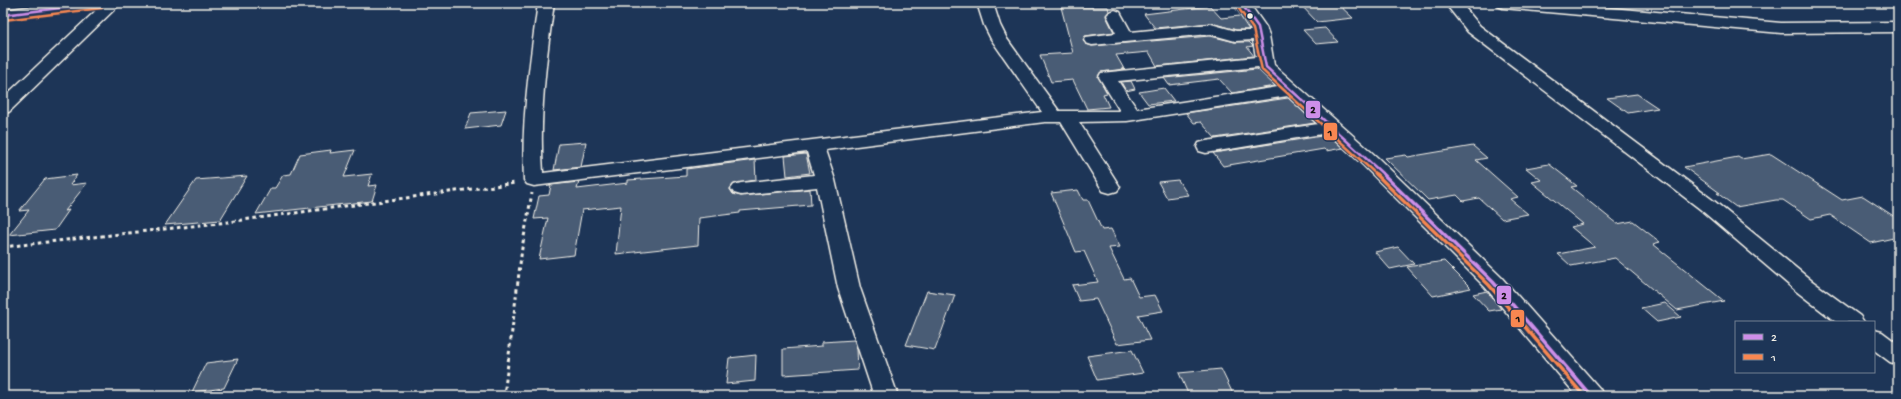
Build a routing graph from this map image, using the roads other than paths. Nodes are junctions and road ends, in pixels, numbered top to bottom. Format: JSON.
{"nodes":[{"id":1,"x":101,"y":3,"type":"edge"},
{"id":2,"x":113,"y":3,"type":"edge"},
{"id":3,"x":546,"y":3,"type":"edge"},
{"id":4,"x":985,"y":3,"type":"edge"},
{"id":5,"x":1241,"y":3,"type":"edge"},
{"id":6,"x":1453,"y":3,"type":"edge"},
{"id":7,"x":1503,"y":3,"type":"edge"},
{"id":8,"x":3,"y":15,"type":"edge"},
{"id":9,"x":1115,"y":16,"type":"dead end"},
{"id":10,"x":1898,"y":27,"type":"edge"},
{"id":11,"x":1261,"y":35,"type":"junction"},
{"id":12,"x":1126,"y":37,"type":"junction"},
{"id":13,"x":1092,"y":40,"type":"dead end"},
{"id":14,"x":1266,"y":61,"type":"junction"},
{"id":15,"x":1292,"y":90,"type":"junction"},
{"id":16,"x":3,"y":108,"type":"edge"},
{"id":17,"x":1132,"y":115,"type":"junction"},
{"id":18,"x":1060,"y":117,"type":"junction"},
{"id":19,"x":1332,"y":126,"type":"junction"},
{"id":20,"x":814,"y":145,"type":"junction"},
{"id":21,"x":1206,"y":146,"type":"dead end"},
{"id":22,"x":825,"y":180,"type":"junction"},
{"id":23,"x":1110,"y":187,"type":"dead end"},
{"id":24,"x":740,"y":189,"type":"dead end"},
{"id":25,"x":1851,"y":321,"type":"edge"},
{"id":26,"x":1875,"y":339,"type":"edge"},
{"id":27,"x":1898,"y":356,"type":"edge"},
{"id":28,"x":886,"y":396,"type":"edge"},
{"id":29,"x":1591,"y":396,"type":"edge"}],
"edges":[{"from":1,"to":8,"type":"main road"},
{"from":2,"to":16,"type":"street"},
{"from":3,"to":20,"type":"street"},
{"from":4,"to":18,"type":"street"},
{"from":5,"to":11,"type":"street"},
{"from":6,"to":25,"type":"street"},
{"from":7,"to":10,"type":"street"},
{"from":9,"to":12,"type":"street"},
{"from":11,"to":12,"type":"street"},
{"from":11,"to":14,"type":"street"},
{"from":12,"to":13,"type":"street"},
{"from":14,"to":15,"type":"street"},
{"from":14,"to":17,"type":"street"},
{"from":15,"to":17,"type":"street"},
{"from":15,"to":19,"type":"street"},
{"from":17,"to":18,"type":"street"},
{"from":18,"to":20,"type":"street"},
{"from":18,"to":23,"type":"street"},
{"from":19,"to":21,"type":"street"},
{"from":19,"to":29,"type":"street"},
{"from":20,"to":22,"type":"street"},
{"from":22,"to":24,"type":"street"},
{"from":22,"to":28,"type":"street"},
{"from":26,"to":27,"type":"street"}]}
